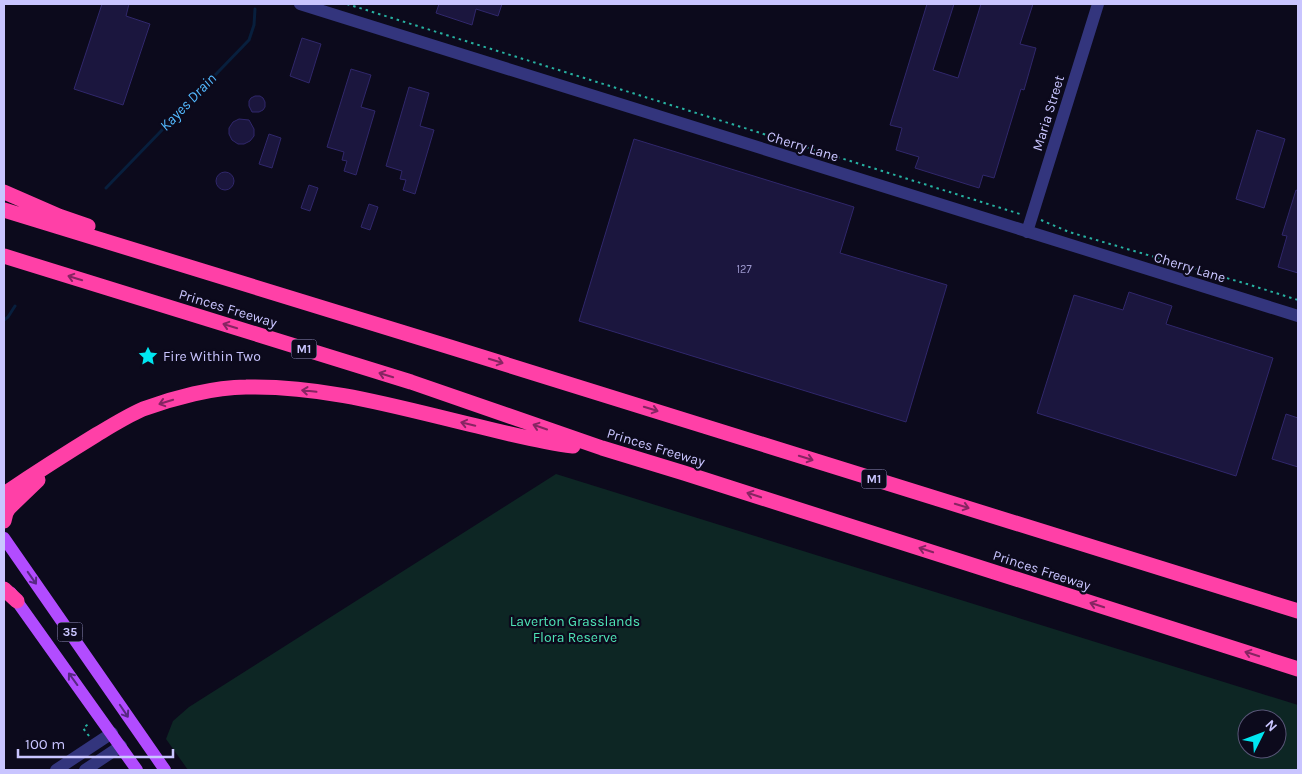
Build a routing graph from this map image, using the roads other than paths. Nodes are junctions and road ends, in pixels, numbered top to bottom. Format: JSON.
{"nodes":[{"id":1,"x":300,"y":4,"type":"edge"},
{"id":2,"x":1098,"y":4,"type":"edge"},
{"id":3,"x":4,"y":192,"type":"edge"},
{"id":4,"x":4,"y":210,"type":"edge"},
{"id":5,"x":1027,"y":232,"type":"junction"},
{"id":6,"x":4,"y":256,"type":"edge"},
{"id":7,"x":1298,"y":316,"type":"edge"},
{"id":8,"x":450,"y":347,"type":"junction"},
{"id":9,"x":602,"y":448,"type":"junction"},
{"id":10,"x":58,"y":458,"type":"junction"},
{"id":11,"x":4,"y":494,"type":"edge"},
{"id":12,"x":4,"y":521,"type":"edge"},
{"id":13,"x":4,"y":538,"type":"edge"},
{"id":14,"x":4,"y":582,"type":"edge"},
{"id":15,"x":4,"y":589,"type":"edge"},
{"id":16,"x":17,"y":601,"type":"junction"},
{"id":17,"x":1298,"y":610,"type":"edge"},
{"id":18,"x":1298,"y":669,"type":"edge"},
{"id":19,"x":135,"y":727,"type":"junction"},
{"id":20,"x":112,"y":733,"type":"junction"},
{"id":21,"x":121,"y":746,"type":"junction"},
{"id":22,"x":56,"y":770,"type":"edge"},
{"id":23,"x":85,"y":770,"type":"edge"},
{"id":24,"x":138,"y":770,"type":"edge"},
{"id":25,"x":165,"y":770,"type":"edge"}],
"edges":[{"from":1,"to":5,"type":"street","name":"Cherry Lane"},
{"from":2,"to":5,"type":"street","name":"Maria Street"},
{"from":3,"to":8,"type":"highway"},
{"from":4,"to":8,"type":"highway","name":"Princes Freeway","number":"M1"},
{"from":5,"to":7,"type":"street","name":"Cherry Lane"},
{"from":9,"to":6,"type":"highway","name":"Princes Freeway","number":"M1","one_way":true},
{"from":8,"to":17,"type":"highway","name":"Princes Freeway","number":"M1","one_way":true},
{"from":9,"to":10,"type":"highway","one_way":true},
{"from":18,"to":9,"type":"highway","name":"Princes Freeway","number":"M1","one_way":true},
{"from":10,"to":11,"type":"highway"},
{"from":10,"to":12,"type":"highway"},
{"from":13,"to":19,"type":"main road","number":"35","one_way":true},
{"from":14,"to":16,"type":"main road","number":"35"},
{"from":15,"to":16,"type":"highway"},
{"from":20,"to":16,"type":"main road","number":"35","one_way":true},
{"from":19,"to":20,"type":"main road"},
{"from":19,"to":21,"type":"main road"},
{"from":19,"to":25,"type":"main road","number":"35"},
{"from":20,"to":21,"type":"main road","number":"35"},
{"from":20,"to":22,"type":"street"},
{"from":21,"to":23,"type":"street"},
{"from":21,"to":24,"type":"main road","number":"35"}]}
